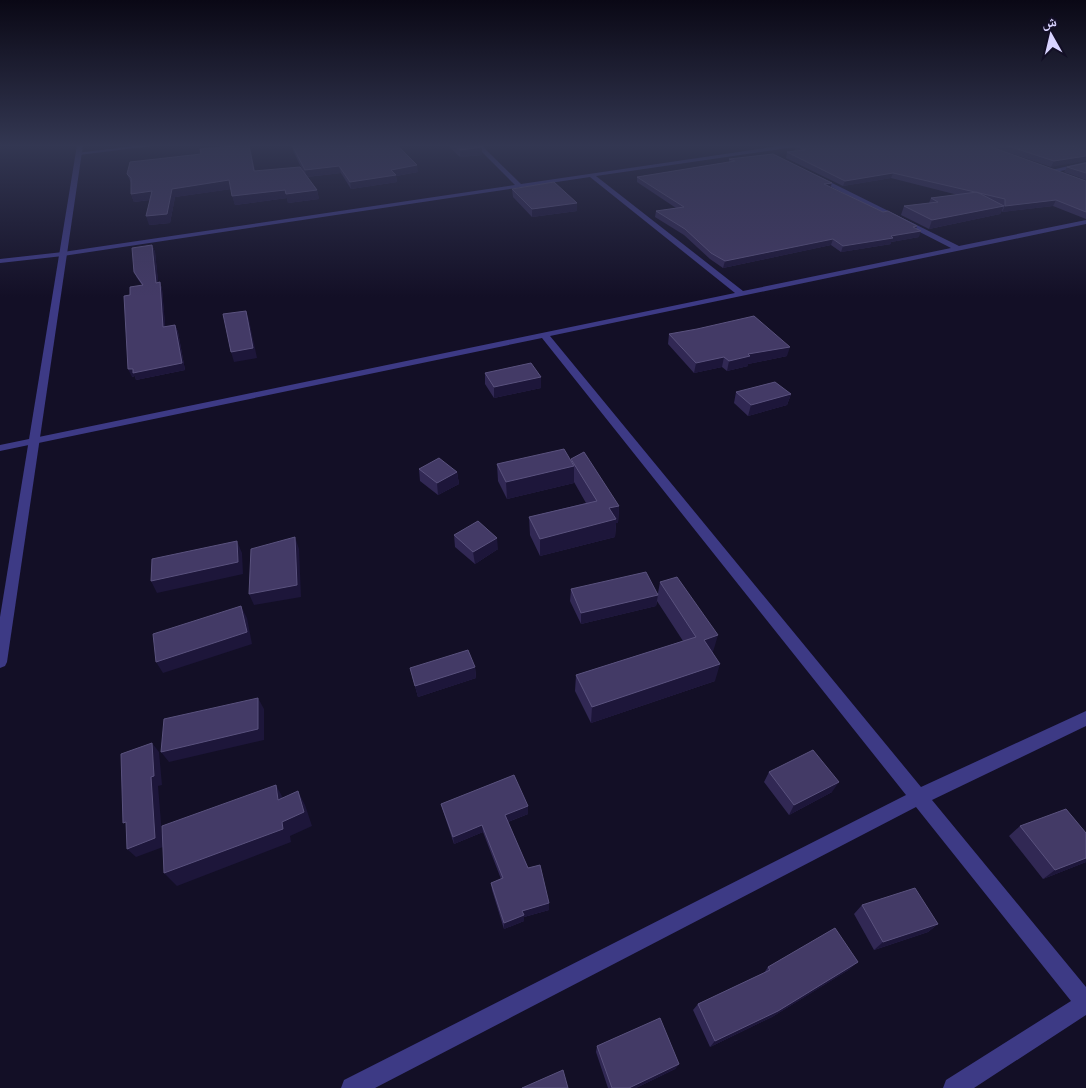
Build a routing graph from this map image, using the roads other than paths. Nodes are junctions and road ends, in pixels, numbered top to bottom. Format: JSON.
{"nodes":[{"id":1,"x":72,"y":196,"type":"edge"},
{"id":2,"x":454,"y":196,"type":"edge"},
{"id":3,"x":617,"y":196,"type":"edge"},
{"id":4,"x":854,"y":196,"type":"edge"},
{"id":5,"x":1086,"y":222,"type":"edge"},
{"id":6,"x":959,"y":249,"type":"junction"},
{"id":7,"x":63,"y":254,"type":"junction"},
{"id":8,"x":0,"y":261,"type":"edge"},
{"id":9,"x":742,"y":294,"type":"junction"},
{"id":10,"x":544,"y":335,"type":"junction"},
{"id":11,"x":34,"y":440,"type":"junction"},
{"id":12,"x":0,"y":448,"type":"edge"},
{"id":13,"x":0,"y":662,"type":"edge"},
{"id":14,"x":1086,"y":718,"type":"edge"},
{"id":15,"x":919,"y":797,"type":"junction"},
{"id":16,"x":1086,"y":1003,"type":"edge"},
{"id":17,"x":352,"y":1088,"type":"edge"},
{"id":18,"x":954,"y":1088,"type":"edge"}],
"edges":[{"from":1,"to":7,"type":"street"},
{"from":2,"to":7,"type":"street"},
{"from":3,"to":9,"type":"street"},
{"from":4,"to":6,"type":"street"},
{"from":5,"to":6,"type":"street"},
{"from":6,"to":9,"type":"street"},
{"from":7,"to":8,"type":"street"},
{"from":7,"to":11,"type":"street"},
{"from":9,"to":10,"type":"street"},
{"from":10,"to":11,"type":"street"},
{"from":10,"to":15,"type":"street"},
{"from":11,"to":12,"type":"street"},
{"from":11,"to":13,"type":"street"},
{"from":14,"to":15,"type":"street"},
{"from":15,"to":16,"type":"street"},
{"from":15,"to":17,"type":"street"},
{"from":16,"to":18,"type":"street"}]}
